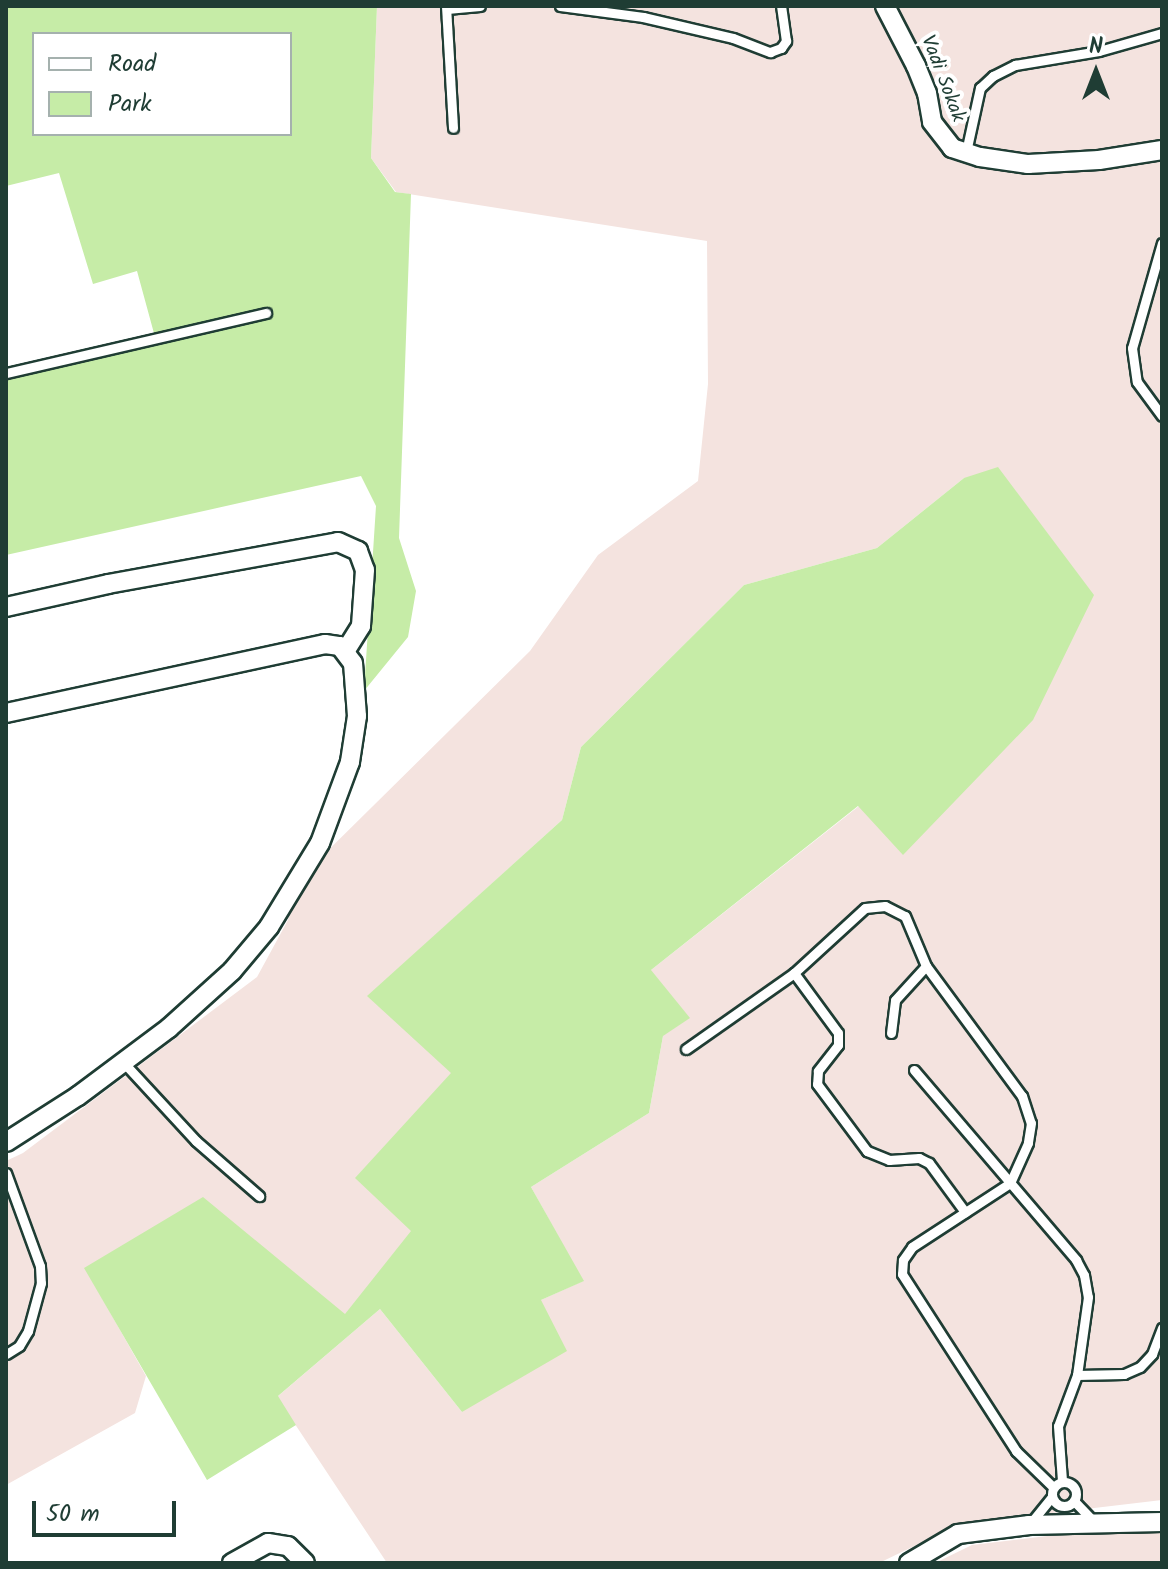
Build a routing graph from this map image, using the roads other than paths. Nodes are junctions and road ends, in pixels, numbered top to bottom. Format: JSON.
{"nodes":[{"id":1,"x":480,"y":6,"type":"edge"},
{"id":2,"x":560,"y":6,"type":"edge"},
{"id":3,"x":781,"y":6,"type":"edge"},
{"id":4,"x":885,"y":6,"type":"edge"},
{"id":5,"x":446,"y":7,"type":"edge"},
{"id":6,"x":1162,"y":33,"type":"edge"},
{"id":7,"x":453,"y":128,"type":"dead end"},
{"id":8,"x":1162,"y":150,"type":"edge"},
{"id":9,"x":966,"y":152,"type":"junction"},
{"id":10,"x":1162,"y":243,"type":"edge"},
{"id":11,"x":266,"y":313,"type":"dead end"},
{"id":12,"x":6,"y":373,"type":"edge"},
{"id":13,"x":1162,"y":416,"type":"edge"},
{"id":14,"x":6,"y":607,"type":"edge"},
{"id":15,"x":346,"y":650,"type":"junction"},
{"id":16,"x":6,"y":713,"type":"edge"},
{"id":17,"x":926,"y":966,"type":"junction"},
{"id":18,"x":794,"y":973,"type":"junction"},
{"id":19,"x":891,"y":1033,"type":"dead end"},
{"id":20,"x":686,"y":1049,"type":"dead end"},
{"id":21,"x":124,"y":1063,"type":"junction"},
{"id":22,"x":914,"y":1070,"type":"dead end"},
{"id":23,"x":6,"y":1142,"type":"edge"},
{"id":24,"x":6,"y":1173,"type":"edge"},
{"id":25,"x":1010,"y":1183,"type":"junction"},
{"id":26,"x":259,"y":1196,"type":"dead end"},
{"id":27,"x":965,"y":1212,"type":"junction"},
{"id":28,"x":1162,"y":1328,"type":"edge"},
{"id":29,"x":6,"y":1354,"type":"edge"},
{"id":30,"x":1077,"y":1375,"type":"junction"},
{"id":31,"x":1056,"y":1489,"type":"junction"},
{"id":32,"x":1074,"y":1501,"type":"junction"},
{"id":33,"x":1162,"y":1522,"type":"edge"},
{"id":34,"x":1096,"y":1523,"type":"junction"},
{"id":35,"x":1029,"y":1525,"type":"junction"},
{"id":36,"x":232,"y":1563,"type":"edge"},
{"id":37,"x":305,"y":1563,"type":"edge"},
{"id":38,"x":909,"y":1563,"type":"edge"}],
"edges":[{"from":1,"to":5,"type":"lane"},
{"from":2,"to":3,"type":"lane"},
{"from":4,"to":9,"type":"street","name":"Vadi Sokak"},
{"from":5,"to":7,"type":"lane"},
{"from":6,"to":9,"type":"lane"},
{"from":8,"to":9,"type":"street","name":"Vadi Sokak"},
{"from":10,"to":13,"type":"lane"},
{"from":11,"to":12,"type":"lane"},
{"from":14,"to":15,"type":"street"},
{"from":15,"to":16,"type":"street"},
{"from":15,"to":21,"type":"street"},
{"from":17,"to":18,"type":"lane"},
{"from":17,"to":19,"type":"lane"},
{"from":17,"to":25,"type":"lane"},
{"from":18,"to":20,"type":"lane"},
{"from":18,"to":27,"type":"lane"},
{"from":21,"to":23,"type":"street"},
{"from":21,"to":26,"type":"lane"},
{"from":22,"to":25,"type":"lane"},
{"from":24,"to":29,"type":"lane"},
{"from":25,"to":27,"type":"lane"},
{"from":25,"to":30,"type":"lane"},
{"from":27,"to":31,"type":"lane"},
{"from":28,"to":30,"type":"lane"},
{"from":30,"to":31,"type":"lane"},
{"from":31,"to":32,"type":"lane"},
{"from":31,"to":32,"type":"lane"},
{"from":31,"to":35,"type":"lane"},
{"from":32,"to":34,"type":"lane"},
{"from":33,"to":34,"type":"street"},
{"from":34,"to":35,"type":"street"},
{"from":35,"to":38,"type":"street"},
{"from":36,"to":37,"type":"street"}]}
